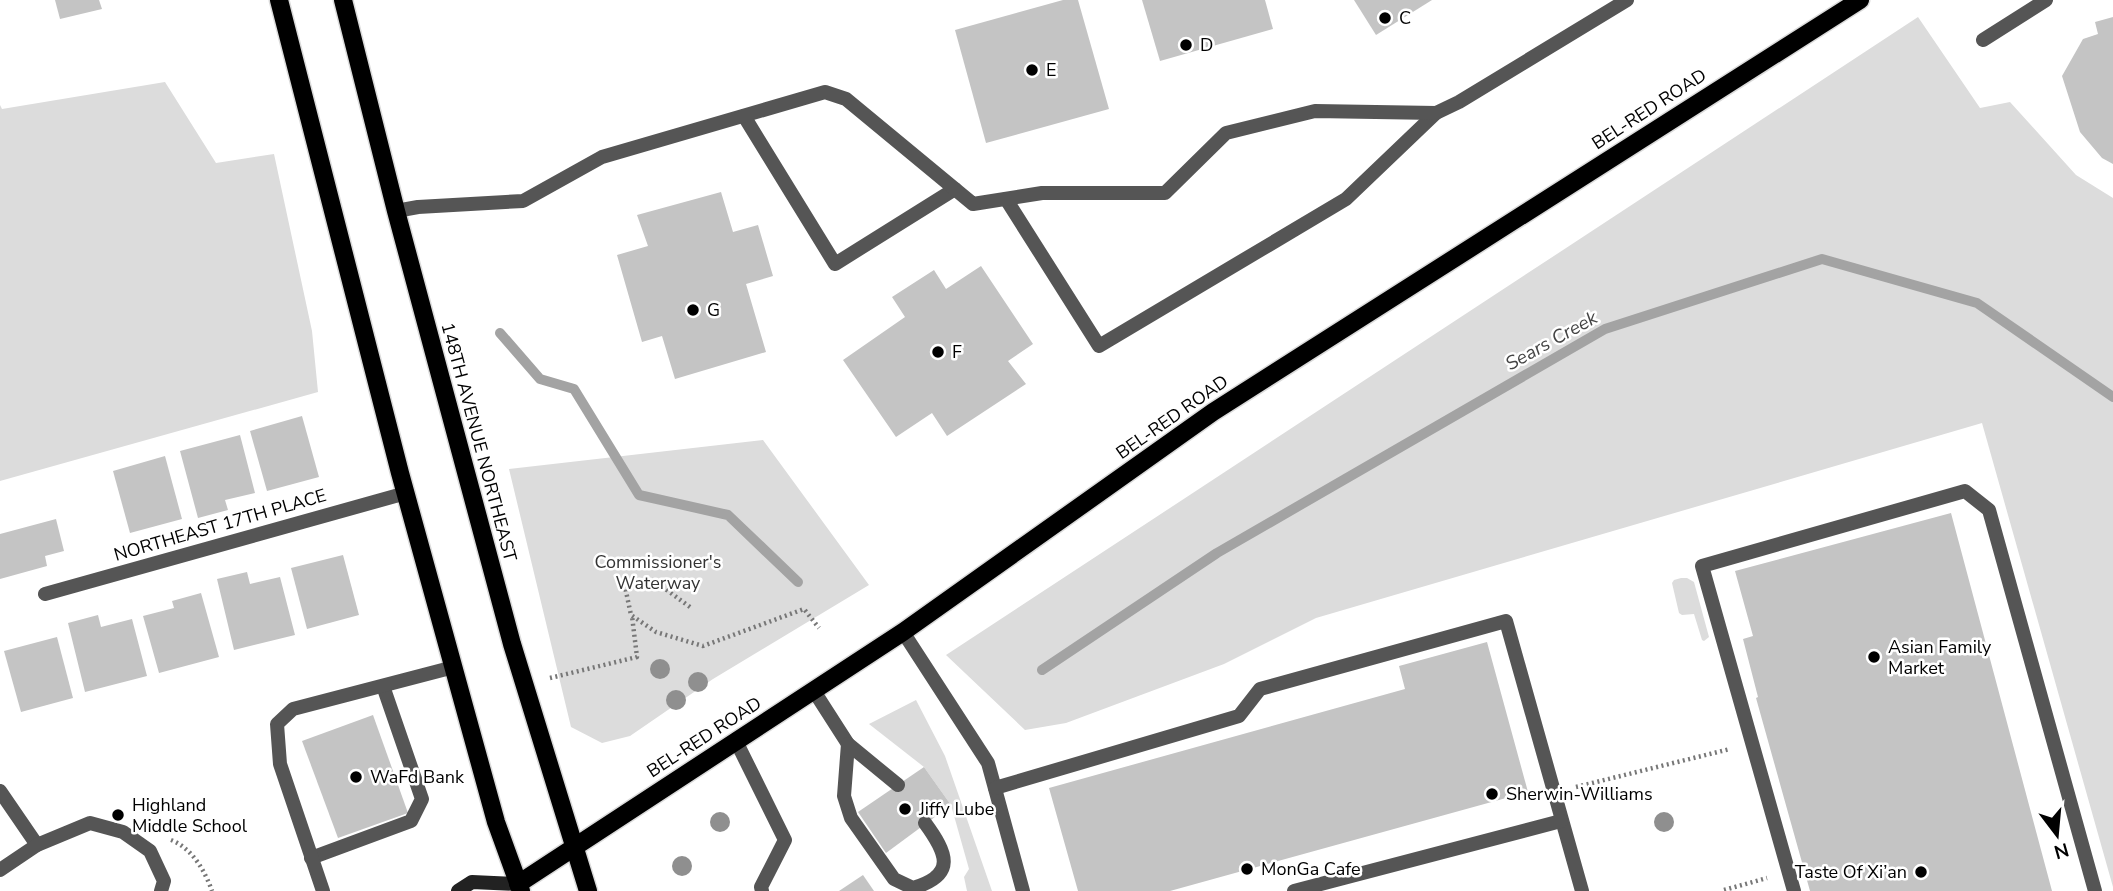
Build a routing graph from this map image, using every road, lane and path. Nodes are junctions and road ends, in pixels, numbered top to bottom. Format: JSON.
{"nodes":[{"id":1,"x":279,"y":0,"type":"edge"},
{"id":2,"x":343,"y":0,"type":"edge"},
{"id":3,"x":1627,"y":0,"type":"edge"},
{"id":4,"x":1860,"y":0,"type":"edge"},
{"id":5,"x":2046,"y":0,"type":"edge"},
{"id":6,"x":1983,"y":40,"type":"dead end"},
{"id":7,"x":1436,"y":113,"type":"junction"},
{"id":8,"x":744,"y":116,"type":"junction"},
{"id":9,"x":956,"y":188,"type":"junction"},
{"id":10,"x":1006,"y":199,"type":"junction"},
{"id":11,"x":396,"y":211,"type":"junction"},
{"id":12,"x":406,"y":493,"type":"junction"},
{"id":13,"x":45,"y":594,"type":"dead end"},
{"id":14,"x":690,"y":607,"type":"dead end"},
{"id":15,"x":631,"y":615,"type":"junction"},
{"id":16,"x":819,"y":628,"type":"dead end"},
{"id":17,"x":903,"y":632,"type":"junction"},
{"id":18,"x":454,"y":667,"type":"junction"},
{"id":19,"x":546,"y":678,"type":"dead end"},
{"id":20,"x":383,"y":687,"type":"junction"},
{"id":21,"x":814,"y":691,"type":"junction"},
{"id":22,"x":736,"y":741,"type":"junction"},
{"id":23,"x":848,"y":744,"type":"junction"},
{"id":24,"x":1754,"y":745,"type":"junction"},
{"id":25,"x":898,"y":785,"type":"dead end"},
{"id":26,"x":995,"y":788,"type":"junction"},
{"id":27,"x":0,"y":791,"type":"edge"},
{"id":28,"x":1553,"y":792,"type":"junction"},
{"id":29,"x":1561,"y":821,"type":"junction"},
{"id":30,"x":925,"y":823,"type":"dead end"},
{"id":31,"x":167,"y":838,"type":"dead end"},
{"id":32,"x":37,"y":845,"type":"junction"},
{"id":33,"x":575,"y":848,"type":"junction"},
{"id":34,"x":312,"y":858,"type":"junction"},
{"id":35,"x":0,"y":870,"type":"edge"},
{"id":36,"x":517,"y":889,"type":"edge"},
{"id":37,"x":162,"y":891,"type":"edge"},
{"id":38,"x":212,"y":891,"type":"edge"},
{"id":39,"x":323,"y":891,"type":"edge"},
{"id":40,"x":458,"y":891,"type":"edge"},
{"id":41,"x":588,"y":891,"type":"edge"},
{"id":42,"x":762,"y":891,"type":"edge"},
{"id":43,"x":1023,"y":891,"type":"edge"},
{"id":44,"x":1294,"y":891,"type":"edge"},
{"id":45,"x":1582,"y":891,"type":"edge"},
{"id":46,"x":1794,"y":891,"type":"edge"},
{"id":47,"x":2095,"y":891,"type":"edge"}],
"edges":[{"from":1,"to":12,"type":"main road"},
{"from":2,"to":11,"type":"main road","name":"148TH AVENUE NORTHEAST"},
{"from":3,"to":7,"type":"lane"},
{"from":4,"to":17,"type":"main road","name":"BEL-RED ROAD"},
{"from":5,"to":6,"type":"lane"},
{"from":7,"to":10,"type":"lane"},
{"from":7,"to":10,"type":"lane"},
{"from":8,"to":9,"type":"lane"},
{"from":8,"to":9,"type":"lane"},
{"from":8,"to":11,"type":"lane"},
{"from":9,"to":10,"type":"lane"},
{"from":11,"to":33,"type":"main road","name":"148TH AVENUE NORTHEAST"},
{"from":12,"to":13,"type":"lane","name":"NORTHEAST 17TH PLACE"},
{"from":12,"to":18,"type":"main road"},
{"from":14,"to":15,"type":"path"},
{"from":15,"to":16,"type":"path"},
{"from":15,"to":19,"type":"path"},
{"from":17,"to":21,"type":"main road","name":"BEL-RED ROAD"},
{"from":17,"to":26,"type":"lane"},
{"from":18,"to":20,"type":"lane"},
{"from":18,"to":36,"type":"main road"},
{"from":20,"to":34,"type":"lane"},
{"from":20,"to":34,"type":"lane"},
{"from":21,"to":22,"type":"main road","name":"BEL-RED ROAD"},
{"from":21,"to":23,"type":"lane"},
{"from":22,"to":33,"type":"main road","name":"BEL-RED ROAD"},
{"from":22,"to":42,"type":"lane"},
{"from":23,"to":25,"type":"lane"},
{"from":23,"to":30,"type":"lane"},
{"from":24,"to":28,"type":"path"},
{"from":24,"to":46,"type":"lane"},
{"from":24,"to":47,"type":"lane"},
{"from":26,"to":28,"type":"lane"},
{"from":26,"to":43,"type":"lane"},
{"from":27,"to":32,"type":"lane"},
{"from":28,"to":29,"type":"lane"},
{"from":29,"to":44,"type":"lane"},
{"from":29,"to":45,"type":"lane"},
{"from":31,"to":38,"type":"path"},
{"from":32,"to":35,"type":"lane"},
{"from":32,"to":37,"type":"lane"},
{"from":33,"to":36,"type":"main road","name":"BEL-RED ROAD"},
{"from":33,"to":41,"type":"main road","name":"148TH AVENUE NORTHEAST"},
{"from":34,"to":39,"type":"lane"},
{"from":36,"to":40,"type":"main road"}]}
